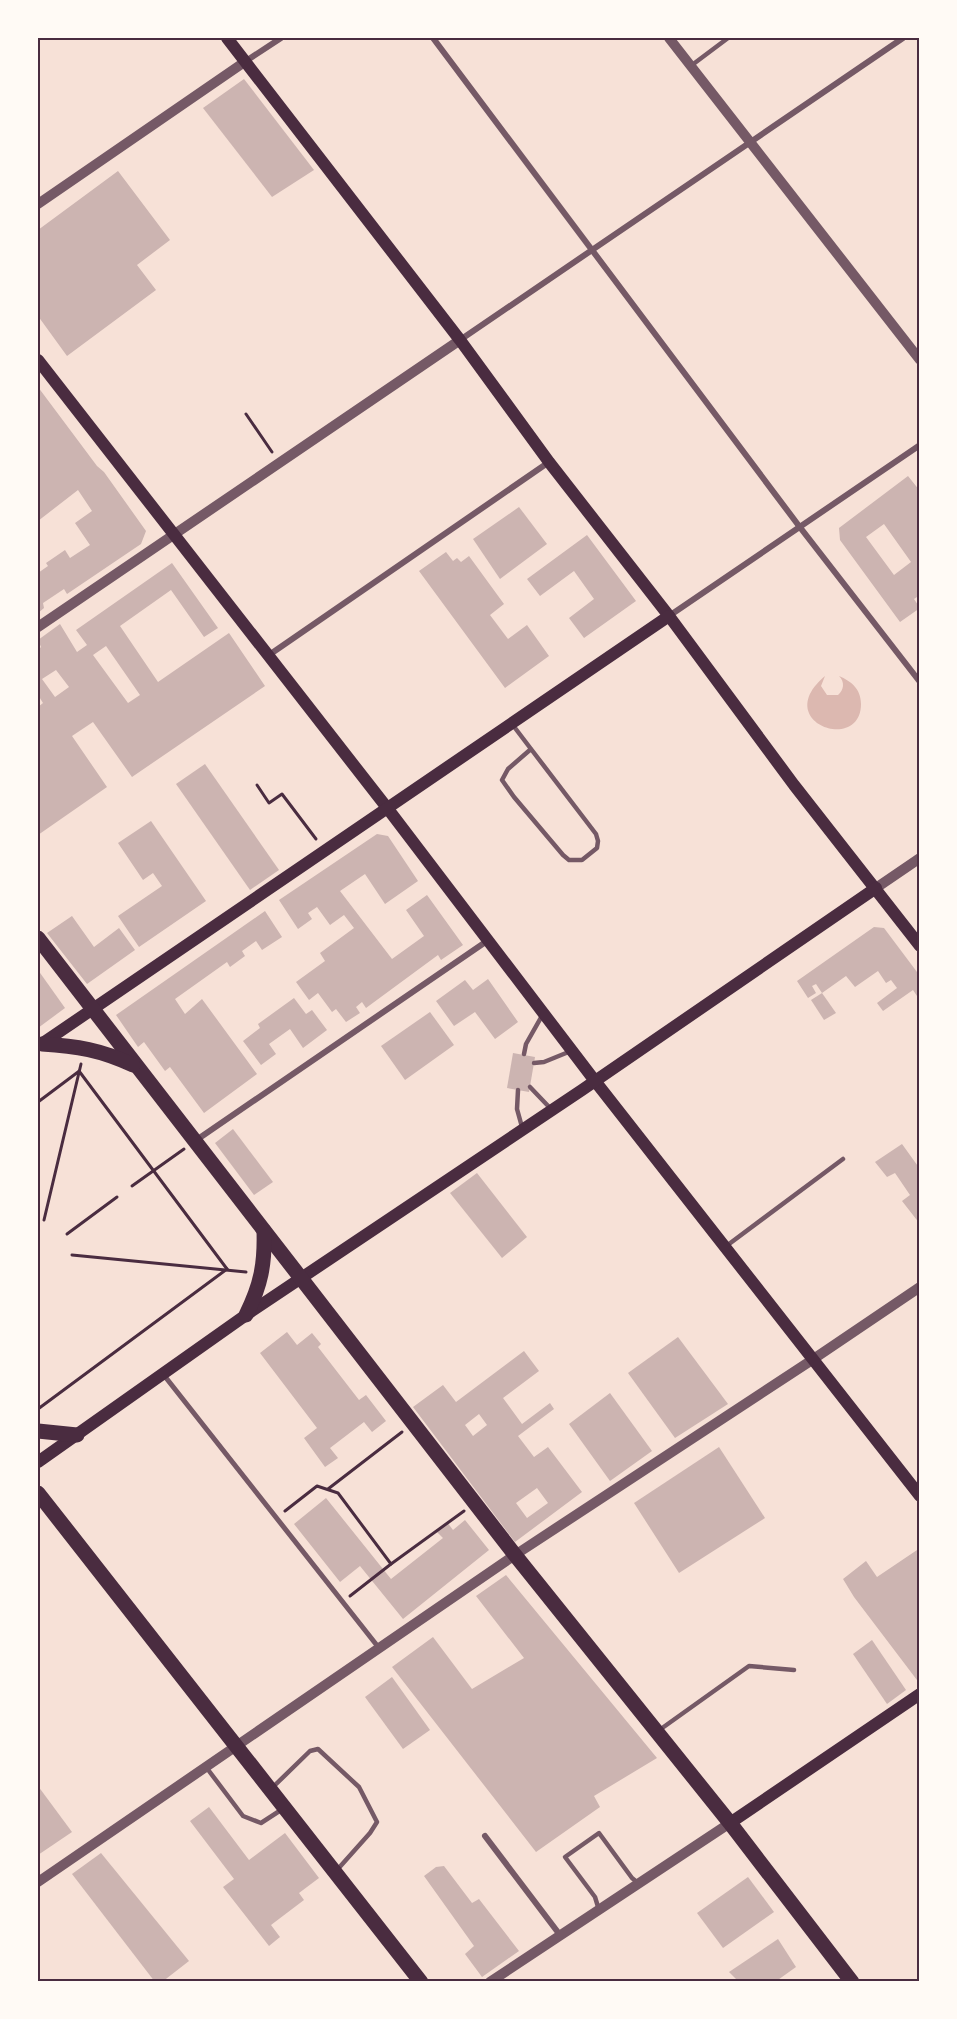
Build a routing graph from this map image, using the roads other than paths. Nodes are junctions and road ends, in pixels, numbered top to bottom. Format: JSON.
{"nodes":[{"id":1,"x":227,"y":38,"type":"edge"},
{"id":2,"x":281,"y":38,"type":"edge"},
{"id":3,"x":433,"y":38,"type":"edge"},
{"id":4,"x":669,"y":38,"type":"edge"},
{"id":5,"x":728,"y":38,"type":"edge"},
{"id":6,"x":903,"y":38,"type":"edge"},
{"id":7,"x":246,"y":61,"type":"junction"},
{"id":8,"x":691,"y":66,"type":"junction"},
{"id":9,"x":749,"y":142,"type":"junction"},
{"id":10,"x":38,"y":204,"type":"edge"},
{"id":11,"x":592,"y":250,"type":"junction"},
{"id":12,"x":460,"y":340,"type":"junction"},
{"id":13,"x":38,"y":360,"type":"edge"},
{"id":14,"x":920,"y":360,"type":"edge"},
{"id":15,"x":920,"y":445,"type":"edge"},
{"id":16,"x":549,"y":462,"type":"junction"},
{"id":17,"x":799,"y":526,"type":"junction"},
{"id":18,"x":174,"y":535,"type":"junction"},
{"id":19,"x":669,"y":616,"type":"junction"},
{"id":20,"x":38,"y":627,"type":"edge"},
{"id":21,"x":268,"y":656,"type":"junction"},
{"id":22,"x":920,"y":682,"type":"edge"},
{"id":23,"x":512,"y":724,"type":"junction"},
{"id":24,"x":531,"y":749,"type":"junction"},
{"id":25,"x":388,"y":809,"type":"junction"},
{"id":26,"x":920,"y":858,"type":"edge"},
{"id":27,"x":876,"y":888,"type":"junction"},
{"id":28,"x":38,"y":938,"type":"edge"},
{"id":29,"x":487,"y":941,"type":"junction"},
{"id":30,"x":920,"y":946,"type":"edge"},
{"id":31,"x":92,"y":1010,"type":"junction"},
{"id":32,"x":543,"y":1014,"type":"junction"},
{"id":33,"x":40,"y":1046,"type":"edge"},
{"id":34,"x":571,"y":1050,"type":"junction"},
{"id":35,"x":524,"y":1054,"type":"dead end"},
{"id":36,"x":534,"y":1063,"type":"dead end"},
{"id":37,"x":136,"y":1066,"type":"junction"},
{"id":38,"x":595,"y":1081,"type":"junction"},
{"id":39,"x":530,"y":1087,"type":"dead end"},
{"id":40,"x":518,"y":1090,"type":"dead end"},
{"id":41,"x":552,"y":1110,"type":"junction"},
{"id":42,"x":523,"y":1130,"type":"junction"},
{"id":43,"x":195,"y":1141,"type":"junction"},
{"id":44,"x":843,"y":1159,"type":"dead end"},
{"id":45,"x":264,"y":1230,"type":"junction"},
{"id":46,"x":724,"y":1248,"type":"junction"},
{"id":47,"x":301,"y":1277,"type":"junction"},
{"id":48,"x":920,"y":1287,"type":"edge"},
{"id":49,"x":246,"y":1315,"type":"junction"},
{"id":50,"x":812,"y":1360,"type":"junction"},
{"id":51,"x":163,"y":1374,"type":"junction"},
{"id":52,"x":38,"y":1431,"type":"edge"},
{"id":53,"x":77,"y":1435,"type":"junction"},
{"id":54,"x":38,"y":1462,"type":"edge"},
{"id":55,"x":38,"y":1493,"type":"edge"},
{"id":56,"x":920,"y":1496,"type":"edge"},
{"id":57,"x":515,"y":1555,"type":"junction"},
{"id":58,"x":379,"y":1648,"type":"junction"},
{"id":59,"x":794,"y":1670,"type":"dead end"},
{"id":60,"x":920,"y":1694,"type":"edge"},
{"id":61,"x":657,"y":1732,"type":"junction"},
{"id":62,"x":236,"y":1746,"type":"junction"},
{"id":63,"x":206,"y":1767,"type":"junction"},
{"id":64,"x":270,"y":1790,"type":"junction"},
{"id":65,"x":284,"y":1807,"type":"junction"},
{"id":66,"x":730,"y":1823,"type":"junction"},
{"id":67,"x":485,"y":1836,"type":"dead end"},
{"id":68,"x":335,"y":1872,"type":"junction"},
{"id":69,"x":38,"y":1882,"type":"edge"},
{"id":70,"x":638,"y":1883,"type":"junction"},
{"id":71,"x":599,"y":1910,"type":"junction"},
{"id":72,"x":560,"y":1935,"type":"junction"},
{"id":73,"x":421,"y":1982,"type":"edge"},
{"id":74,"x":489,"y":1982,"type":"edge"},
{"id":75,"x":852,"y":1982,"type":"edge"}],
"edges":[{"from":1,"to":7,"type":"main road"},
{"from":2,"to":7,"type":"street"},
{"from":3,"to":11,"type":"street"},
{"from":4,"to":8,"type":"street"},
{"from":5,"to":8,"type":"lane"},
{"from":6,"to":9,"type":"street"},
{"from":7,"to":10,"type":"street"},
{"from":7,"to":12,"type":"main road"},
{"from":8,"to":9,"type":"street"},
{"from":9,"to":11,"type":"street"},
{"from":9,"to":14,"type":"street"},
{"from":11,"to":12,"type":"street"},
{"from":11,"to":17,"type":"street"},
{"from":12,"to":16,"type":"main road"},
{"from":12,"to":18,"type":"street"},
{"from":13,"to":18,"type":"main road"},
{"from":15,"to":17,"type":"street"},
{"from":16,"to":19,"type":"main road"},
{"from":16,"to":21,"type":"street"},
{"from":17,"to":19,"type":"street"},
{"from":17,"to":22,"type":"street"},
{"from":18,"to":20,"type":"street"},
{"from":18,"to":21,"type":"main road"},
{"from":19,"to":23,"type":"main road"},
{"from":19,"to":27,"type":"main road"},
{"from":21,"to":25,"type":"main road"},
{"from":23,"to":24,"type":"lane"},
{"from":23,"to":25,"type":"main road"},
{"from":24,"to":24,"type":"lane"},
{"from":25,"to":29,"type":"main road"},
{"from":25,"to":31,"type":"main road"},
{"from":26,"to":27,"type":"street"},
{"from":27,"to":30,"type":"main road"},
{"from":27,"to":38,"type":"main road"},
{"from":28,"to":31,"type":"main road"},
{"from":29,"to":32,"type":"main road"},
{"from":29,"to":43,"type":"street"},
{"from":31,"to":33,"type":"main road"},
{"from":31,"to":37,"type":"main road"},
{"from":32,"to":34,"type":"main road"},
{"from":32,"to":35,"type":"lane"},
{"from":33,"to":37,"type":"main road"},
{"from":34,"to":36,"type":"lane"},
{"from":34,"to":38,"type":"main road"},
{"from":37,"to":43,"type":"main road"},
{"from":38,"to":41,"type":"main road"},
{"from":38,"to":46,"type":"main road"},
{"from":39,"to":41,"type":"lane"},
{"from":40,"to":42,"type":"lane"},
{"from":41,"to":42,"type":"main road"},
{"from":42,"to":47,"type":"main road"},
{"from":43,"to":45,"type":"main road"},
{"from":44,"to":46,"type":"lane"},
{"from":45,"to":47,"type":"main road"},
{"from":45,"to":49,"type":"main road"},
{"from":46,"to":50,"type":"main road"},
{"from":47,"to":49,"type":"main road"},
{"from":47,"to":57,"type":"main road"},
{"from":48,"to":50,"type":"street"},
{"from":49,"to":51,"type":"main road"},
{"from":50,"to":56,"type":"main road"},
{"from":50,"to":57,"type":"street"},
{"from":51,"to":53,"type":"main road"},
{"from":51,"to":58,"type":"street"},
{"from":52,"to":53,"type":"main road"},
{"from":53,"to":54,"type":"main road"},
{"from":55,"to":62,"type":"main road"},
{"from":57,"to":58,"type":"street"},
{"from":57,"to":61,"type":"main road"},
{"from":58,"to":62,"type":"street"},
{"from":59,"to":61,"type":"lane"},
{"from":60,"to":66,"type":"main road"},
{"from":61,"to":66,"type":"main road"},
{"from":62,"to":63,"type":"street"},
{"from":62,"to":64,"type":"main road"},
{"from":63,"to":65,"type":"lane"},
{"from":63,"to":69,"type":"street"},
{"from":64,"to":65,"type":"main road"},
{"from":64,"to":68,"type":"lane"},
{"from":65,"to":68,"type":"main road"},
{"from":66,"to":70,"type":"street"},
{"from":66,"to":75,"type":"main road"},
{"from":67,"to":72,"type":"street"},
{"from":68,"to":73,"type":"main road"},
{"from":70,"to":71,"type":"street"},
{"from":70,"to":71,"type":"lane"},
{"from":71,"to":72,"type":"street"},
{"from":72,"to":74,"type":"street"}]}
